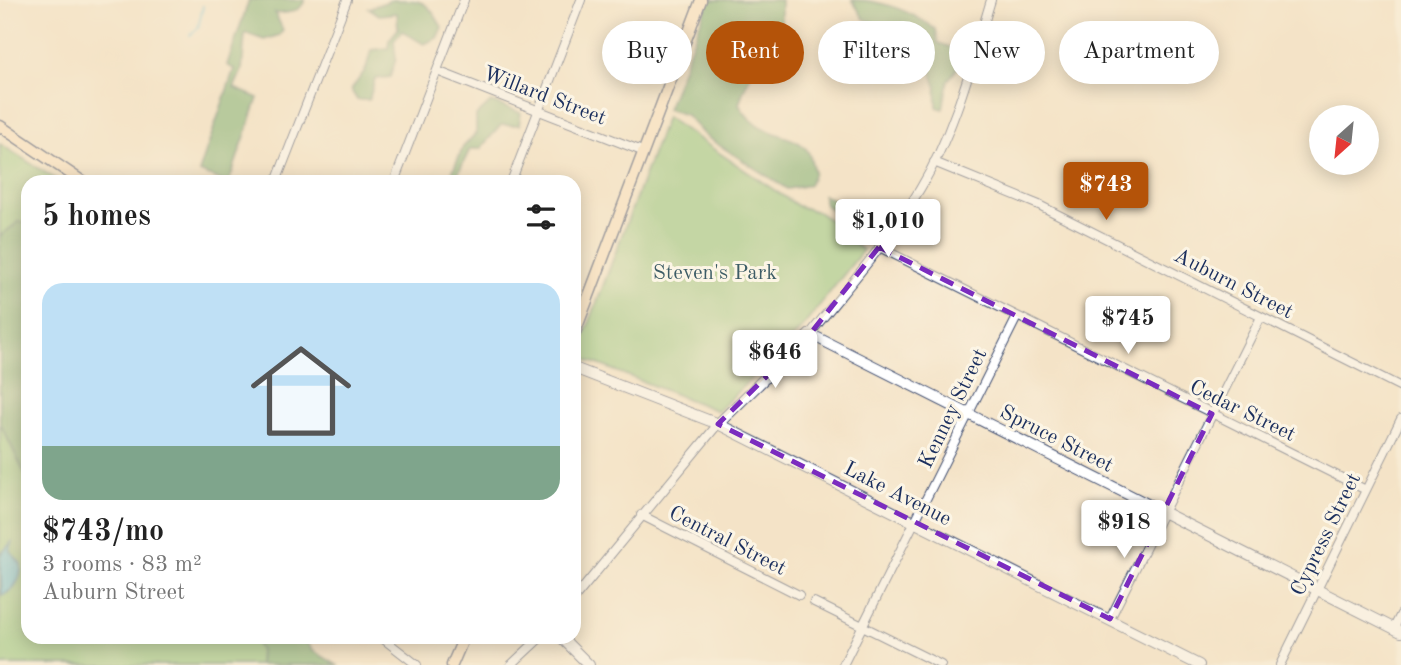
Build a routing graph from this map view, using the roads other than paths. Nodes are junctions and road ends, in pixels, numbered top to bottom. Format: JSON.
{"nodes":[{"id":1,"x":347,"y":0,"type":"edge"},
{"id":2,"x":464,"y":0,"type":"edge"},
{"id":3,"x":581,"y":0,"type":"edge"},
{"id":4,"x":701,"y":0,"type":"edge"},
{"id":5,"x":991,"y":0,"type":"edge"},
{"id":6,"x":437,"y":71,"type":"junction"},
{"id":7,"x":538,"y":111,"type":"junction"},
{"id":8,"x":0,"y":126,"type":"edge"},
{"id":9,"x":642,"y":151,"type":"junction"},
{"id":10,"x":934,"y":162,"type":"junction"},
{"id":11,"x":73,"y":175,"type":"edge"},
{"id":12,"x":279,"y":175,"type":"edge"},
{"id":13,"x":397,"y":175,"type":"edge"},
{"id":14,"x":514,"y":175,"type":"edge"},
{"id":15,"x":879,"y":247,"type":"junction"},
{"id":16,"x":581,"y":316,"type":"edge"},
{"id":17,"x":1017,"y":317,"type":"junction"},
{"id":18,"x":1261,"y":317,"type":"junction"},
{"id":19,"x":810,"y":334,"type":"junction"},
{"id":20,"x":581,"y":371,"type":"edge"},
{"id":21,"x":1401,"y":387,"type":"edge"},
{"id":22,"x":1212,"y":414,"type":"junction"},
{"id":23,"x":968,"y":415,"type":"junction"},
{"id":24,"x":1401,"y":419,"type":"edge"},
{"id":25,"x":718,"y":424,"type":"junction"},
{"id":26,"x":1366,"y":491,"type":"junction"},
{"id":27,"x":1164,"y":513,"type":"junction"},
{"id":28,"x":641,"y":515,"type":"junction"},
{"id":29,"x":915,"y":523,"type":"junction"},
{"id":30,"x":581,"y":590,"type":"edge"},
{"id":31,"x":1317,"y":590,"type":"junction"},
{"id":32,"x":799,"y":595,"type":"dead end"},
{"id":33,"x":814,"y":603,"type":"dead end"},
{"id":34,"x":1401,"y":614,"type":"edge"},
{"id":35,"x":1110,"y":619,"type":"junction"},
{"id":36,"x":863,"y":626,"type":"junction"},
{"id":37,"x":1397,"y":630,"type":"edge"},
{"id":38,"x":390,"y":644,"type":"edge"},
{"id":39,"x":461,"y":644,"type":"edge"},
{"id":40,"x":534,"y":644,"type":"edge"},
{"id":41,"x":568,"y":644,"type":"edge"},
{"id":42,"x":417,"y":665,"type":"edge"},
{"id":43,"x":452,"y":665,"type":"edge"},
{"id":44,"x":511,"y":665,"type":"edge"},
{"id":45,"x":589,"y":665,"type":"edge"},
{"id":46,"x":843,"y":665,"type":"edge"},
{"id":47,"x":941,"y":665,"type":"edge"},
{"id":48,"x":1199,"y":665,"type":"edge"},
{"id":49,"x":1280,"y":665,"type":"edge"}],
"edges":[{"from":1,"to":12,"type":"street"},
{"from":2,"to":6,"type":"street"},
{"from":3,"to":7,"type":"street"},
{"from":4,"to":9,"type":"main road"},
{"from":5,"to":10,"type":"street"},
{"from":6,"to":7,"type":"street","name":"Willard Street"},
{"from":6,"to":13,"type":"street"},
{"from":7,"to":9,"type":"street","name":"Willard Street"},
{"from":7,"to":14,"type":"street"},
{"from":8,"to":11,"type":"main road"},
{"from":9,"to":16,"type":"main road"},
{"from":10,"to":15,"type":"street"},
{"from":10,"to":18,"type":"street","name":"Auburn Street"},
{"from":15,"to":17,"type":"street","name":"Cedar Street"},
{"from":15,"to":19,"type":"street"},
{"from":17,"to":22,"type":"street","name":"Cedar Street"},
{"from":17,"to":23,"type":"street","name":"Kenney Street"},
{"from":18,"to":21,"type":"street","name":"Auburn Street"},
{"from":18,"to":22,"type":"street"},
{"from":19,"to":23,"type":"street","name":"Spruce Street"},
{"from":19,"to":25,"type":"street"},
{"from":20,"to":25,"type":"street","name":"Lake Avenue"},
{"from":22,"to":26,"type":"street","name":"Cedar Street"},
{"from":22,"to":27,"type":"street"},
{"from":23,"to":27,"type":"street","name":"Spruce Street"},
{"from":23,"to":29,"type":"street","name":"Kenney Street"},
{"from":24,"to":26,"type":"street","name":"Cypress Street"},
{"from":25,"to":28,"type":"street"},
{"from":25,"to":29,"type":"street","name":"Lake Avenue"},
{"from":26,"to":31,"type":"street","name":"Cypress Street"},
{"from":27,"to":31,"type":"street","name":"Spruce Street"},
{"from":27,"to":35,"type":"street"},
{"from":28,"to":30,"type":"street"},
{"from":28,"to":32,"type":"street","name":"Central Street"},
{"from":29,"to":35,"type":"street","name":"Lake Avenue"},
{"from":29,"to":36,"type":"street","name":"Kenney Street"},
{"from":31,"to":37,"type":"street","name":"Spruce Street"},
{"from":31,"to":49,"type":"street","name":"Cypress Street"},
{"from":33,"to":36,"type":"street"},
{"from":34,"to":37,"type":"street"},
{"from":35,"to":48,"type":"street","name":"Lake Avenue"},
{"from":36,"to":46,"type":"street","name":"Kenney Street"},
{"from":36,"to":47,"type":"street"},
{"from":38,"to":42,"type":"street"},
{"from":39,"to":43,"type":"main road"},
{"from":40,"to":44,"type":"street"},
{"from":41,"to":45,"type":"street"}]}
